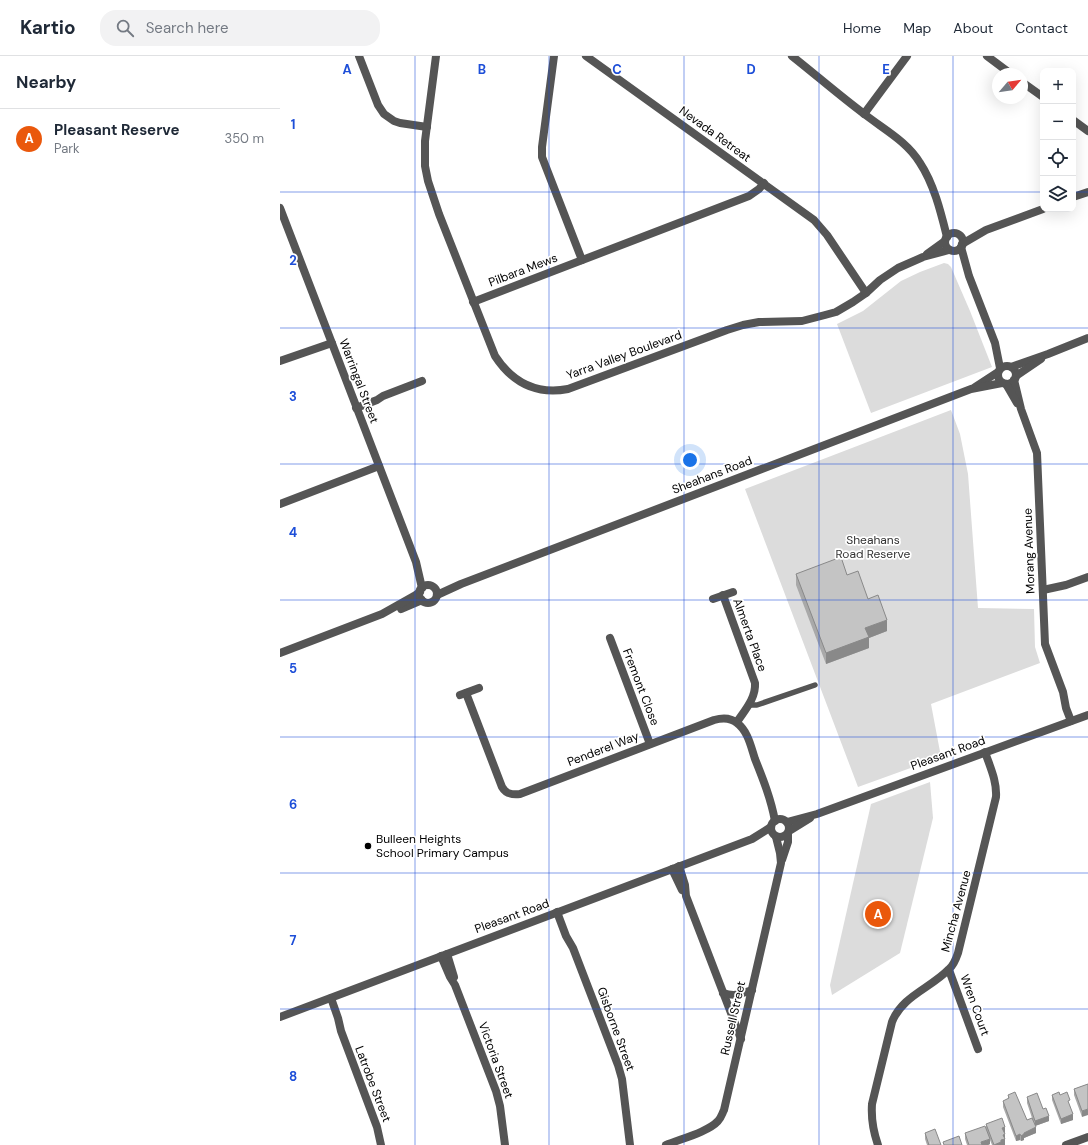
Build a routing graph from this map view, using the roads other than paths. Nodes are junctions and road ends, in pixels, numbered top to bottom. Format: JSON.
{"nodes":[{"id":1,"x":359,"y":56,"type":"edge"},
{"id":2,"x":436,"y":56,"type":"edge"},
{"id":3,"x":554,"y":56,"type":"edge"},
{"id":4,"x":586,"y":56,"type":"edge"},
{"id":5,"x":792,"y":56,"type":"edge"},
{"id":6,"x":907,"y":56,"type":"edge"},
{"id":7,"x":987,"y":56,"type":"edge"},
{"id":8,"x":1003,"y":68,"type":"edge"},
{"id":9,"x":1028,"y":86,"type":"edge"},
{"id":10,"x":1040,"y":95,"type":"edge"},
{"id":11,"x":864,"y":114,"type":"junction"},
{"id":12,"x":1076,"y":122,"type":"edge"},
{"id":13,"x":427,"y":126,"type":"junction"},
{"id":14,"x":1088,"y":131,"type":"edge"},
{"id":15,"x":764,"y":183,"type":"junction"},
{"id":16,"x":1088,"y":192,"type":"edge"},
{"id":17,"x":1076,"y":196,"type":"edge"},
{"id":18,"x":940,"y":210,"type":"junction"},
{"id":19,"x":1040,"y":210,"type":"edge"},
{"id":20,"x":280,"y":211,"type":"edge"},
{"id":21,"x":986,"y":230,"type":"junction"},
{"id":22,"x":957,"y":235,"type":"junction"},
{"id":23,"x":946,"y":239,"type":"junction"},
{"id":24,"x":962,"y":246,"type":"junction"},
{"id":25,"x":951,"y":250,"type":"junction"},
{"id":26,"x":923,"y":257,"type":"junction"},
{"id":27,"x":582,"y":260,"type":"junction"},
{"id":28,"x":969,"y":276,"type":"junction"},
{"id":29,"x":866,"y":293,"type":"junction"},
{"id":30,"x":473,"y":302,"type":"junction"},
{"id":31,"x":1088,"y":338,"type":"edge"},
{"id":32,"x":332,"y":343,"type":"junction"},
{"id":33,"x":995,"y":343,"type":"junction"},
{"id":34,"x":1048,"y":354,"type":"junction"},
{"id":35,"x":280,"y":361,"type":"edge"},
{"id":36,"x":1010,"y":366,"type":"junction"},
{"id":37,"x":999,"y":370,"type":"junction"},
{"id":38,"x":1015,"y":378,"type":"junction"},
{"id":39,"x":422,"y":381,"type":"dead end"},
{"id":40,"x":1004,"y":383,"type":"junction"},
{"id":41,"x":971,"y":389,"type":"junction"},
{"id":42,"x":356,"y":408,"type":"junction"},
{"id":43,"x":1021,"y":409,"type":"junction"},
{"id":44,"x":379,"y":466,"type":"junction"},
{"id":45,"x":280,"y":504,"type":"edge"},
{"id":46,"x":1088,"y":576,"type":"edge"},
{"id":47,"x":1043,"y":590,"type":"junction"},
{"id":48,"x":427,"y":591,"type":"junction"},
{"id":49,"x":733,"y":592,"type":"dead end"},
{"id":50,"x":723,"y":595,"type":"junction"},
{"id":51,"x":713,"y":599,"type":"dead end"},
{"id":52,"x":610,"y":638,"type":"dead end"},
{"id":53,"x":280,"y":653,"type":"edge"},
{"id":54,"x":815,"y":684,"type":"dead end"},
{"id":55,"x":479,"y":688,"type":"dead end"},
{"id":56,"x":748,"y":705,"type":"junction"},
{"id":57,"x":1088,"y":715,"type":"edge"},
{"id":58,"x":1073,"y":720,"type":"junction"},
{"id":59,"x":737,"y":722,"type":"junction"},
{"id":60,"x":650,"y":744,"type":"junction"},
{"id":61,"x":985,"y":752,"type":"junction"},
{"id":62,"x":817,"y":814,"type":"junction"},
{"id":63,"x":779,"y":822,"type":"junction"},
{"id":64,"x":788,"y":832,"type":"junction"},
{"id":65,"x":775,"y":836,"type":"junction"},
{"id":66,"x":752,"y":839,"type":"junction"},
{"id":67,"x":780,"y":863,"type":"junction"},
{"id":68,"x":676,"y":868,"type":"junction"},
{"id":69,"x":560,"y":911,"type":"junction"},
{"id":70,"x":444,"y":955,"type":"junction"},
{"id":71,"x":949,"y":970,"type":"junction"},
{"id":72,"x":752,"y":990,"type":"junction"},
{"id":73,"x":723,"y":993,"type":"junction"},
{"id":74,"x":328,"y":999,"type":"junction"},
{"id":75,"x":280,"y":1017,"type":"edge"},
{"id":76,"x":741,"y":1040,"type":"junction"},
{"id":77,"x":978,"y":1049,"type":"dead end"},
{"id":78,"x":1088,"y":1137,"type":"edge"},
{"id":79,"x":381,"y":1145,"type":"edge"},
{"id":80,"x":505,"y":1145,"type":"edge"},
{"id":81,"x":630,"y":1145,"type":"edge"},
{"id":82,"x":666,"y":1145,"type":"edge"},
{"id":83,"x":878,"y":1145,"type":"edge"},
{"id":84,"x":1066,"y":1145,"type":"edge"}],
"edges":[{"from":1,"to":13,"type":"street"},
{"from":2,"to":13,"type":"street","name":"Yarra Valley Boulevard"},
{"from":3,"to":27,"type":"street"},
{"from":4,"to":15,"type":"street","name":"Nevada Retreat"},
{"from":5,"to":11,"type":"street"},
{"from":6,"to":11,"type":"street"},
{"from":7,"to":8,"type":"street"},
{"from":9,"to":10,"type":"street"},
{"from":11,"to":18,"type":"street"},
{"from":12,"to":14,"type":"street"},
{"from":13,"to":30,"type":"street","name":"Yarra Valley Boulevard"},
{"from":15,"to":27,"type":"street","name":"Pilbara Mews"},
{"from":15,"to":29,"type":"street","name":"Nevada Retreat"},
{"from":16,"to":17,"type":"street"},
{"from":18,"to":22,"type":"street"},
{"from":18,"to":23,"type":"street"},
{"from":19,"to":21,"type":"street"},
{"from":20,"to":32,"type":"street","name":"Warringal Street"},
{"from":21,"to":22,"type":"street"},
{"from":21,"to":24,"type":"street"},
{"from":22,"to":23,"type":"street"},
{"from":22,"to":24,"type":"street"},
{"from":23,"to":25,"type":"street"},
{"from":23,"to":26,"type":"street","name":"Yarra Valley Boulevard"},
{"from":24,"to":25,"type":"street"},
{"from":24,"to":28,"type":"street"},
{"from":25,"to":26,"type":"street","name":"Yarra Valley Boulevard"},
{"from":25,"to":28,"type":"street"},
{"from":26,"to":29,"type":"street","name":"Yarra Valley Boulevard"},
{"from":27,"to":30,"type":"street","name":"Pilbara Mews"},
{"from":28,"to":33,"type":"street"},
{"from":29,"to":30,"type":"street","name":"Yarra Valley Boulevard"},
{"from":31,"to":34,"type":"street"},
{"from":32,"to":35,"type":"street"},
{"from":32,"to":42,"type":"street","name":"Warringal Street"},
{"from":33,"to":36,"type":"street"},
{"from":33,"to":37,"type":"street"},
{"from":34,"to":36,"type":"street"},
{"from":34,"to":38,"type":"street"},
{"from":36,"to":37,"type":"street"},
{"from":36,"to":38,"type":"street"},
{"from":37,"to":40,"type":"street"},
{"from":37,"to":41,"type":"street","name":"Sheahans Road"},
{"from":38,"to":40,"type":"street"},
{"from":38,"to":43,"type":"street","name":"Morang Avenue"},
{"from":39,"to":42,"type":"street"},
{"from":40,"to":41,"type":"street","name":"Sheahans Road"},
{"from":40,"to":43,"type":"street","name":"Morang Avenue"},
{"from":41,"to":48,"type":"street","name":"Sheahans Road"},
{"from":42,"to":44,"type":"street","name":"Warringal Street"},
{"from":43,"to":47,"type":"street","name":"Morang Avenue"},
{"from":44,"to":45,"type":"street"},
{"from":44,"to":48,"type":"street","name":"Warringal Street"},
{"from":46,"to":47,"type":"street"},
{"from":47,"to":58,"type":"street","name":"Morang Avenue"},
{"from":48,"to":53,"type":"street","name":"Sheahans Road"},
{"from":49,"to":50,"type":"street","name":"Almerta Place"},
{"from":50,"to":51,"type":"street","name":"Almerta Place"},
{"from":50,"to":56,"type":"street","name":"Almerta Place"},
{"from":52,"to":60,"type":"street","name":"Fremont Close"},
{"from":54,"to":56,"type":"lane"},
{"from":55,"to":60,"type":"street","name":"Penderel Way"},
{"from":56,"to":59,"type":"street","name":"Almerta Place"},
{"from":57,"to":58,"type":"street","name":"Pleasant Road"},
{"from":58,"to":61,"type":"street","name":"Pleasant Road"},
{"from":59,"to":60,"type":"street","name":"Penderel Way"},
{"from":59,"to":63,"type":"street"},
{"from":61,"to":62,"type":"street","name":"Pleasant Road"},
{"from":61,"to":71,"type":"street","name":"Mincha Avenue"},
{"from":62,"to":63,"type":"street","name":"Pleasant Road"},
{"from":62,"to":64,"type":"street","name":"Pleasant Road"},
{"from":63,"to":64,"type":"street"},
{"from":63,"to":65,"type":"street","name":"Russell Street"},
{"from":63,"to":66,"type":"street","name":"Pleasant Road"},
{"from":64,"to":65,"type":"street","name":"Pleasant Road"},
{"from":64,"to":67,"type":"street","name":"Russell Street"},
{"from":65,"to":66,"type":"street","name":"Pleasant Road"},
{"from":65,"to":67,"type":"street","name":"Russell Street"},
{"from":66,"to":68,"type":"street","name":"Pleasant Road"},
{"from":67,"to":72,"type":"street","name":"Russell Street"},
{"from":68,"to":69,"type":"street","name":"Pleasant Road"},
{"from":68,"to":73,"type":"street"},
{"from":69,"to":70,"type":"street","name":"Pleasant Road"},
{"from":69,"to":81,"type":"street","name":"Gisborne Street"},
{"from":70,"to":74,"type":"street","name":"Pleasant Road"},
{"from":70,"to":80,"type":"street","name":"Victoria Street"},
{"from":71,"to":77,"type":"street","name":"Wren Court"},
{"from":71,"to":83,"type":"street","name":"Mincha Avenue"},
{"from":72,"to":73,"type":"street"},
{"from":72,"to":76,"type":"street","name":"Russell Street"},
{"from":73,"to":76,"type":"street"},
{"from":74,"to":75,"type":"street","name":"Pleasant Road"},
{"from":74,"to":79,"type":"street","name":"Latrobe Street"},
{"from":76,"to":82,"type":"street","name":"Russell Street"},
{"from":78,"to":84,"type":"street"}]}
